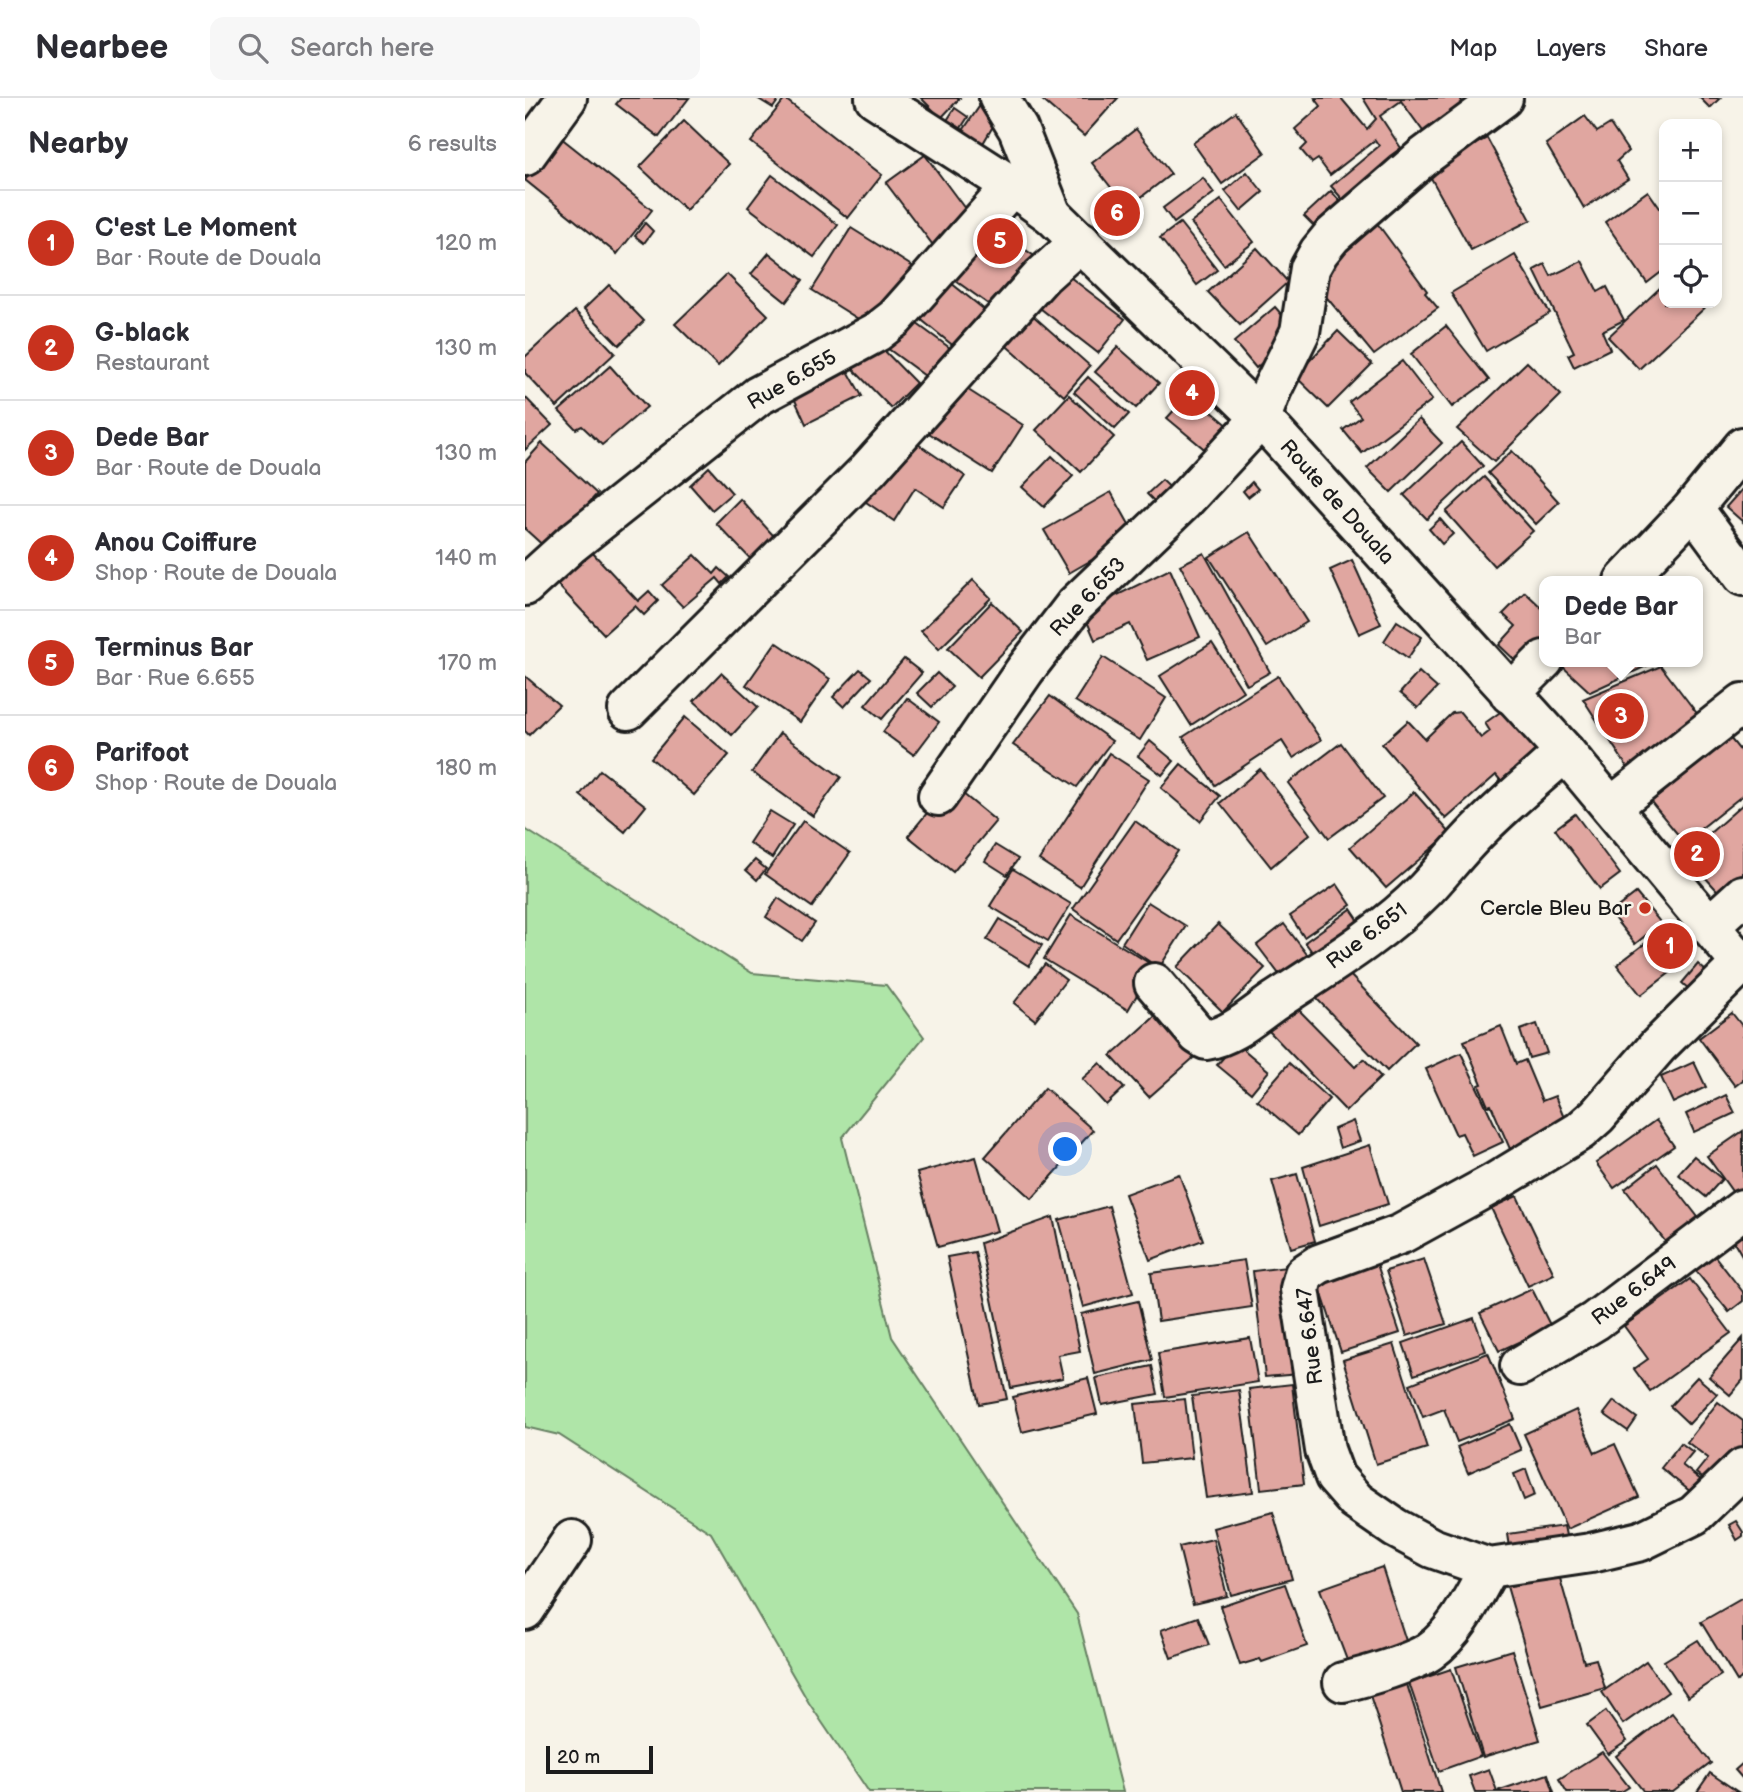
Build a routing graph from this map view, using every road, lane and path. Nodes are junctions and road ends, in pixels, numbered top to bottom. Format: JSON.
{"nodes":[{"id":1,"x":567,"y":98,"type":"edge"},
{"id":2,"x":875,"y":98,"type":"edge"},
{"id":3,"x":999,"y":98,"type":"edge"},
{"id":4,"x":1500,"y":99,"type":"edge"},
{"id":5,"x":525,"y":156,"type":"edge"},
{"id":6,"x":1012,"y":186,"type":"junction"},
{"id":7,"x":1052,"y":215,"type":"junction"},
{"id":8,"x":1081,"y":242,"type":"junction"},
{"id":9,"x":1261,"y":418,"type":"junction"},
{"id":10,"x":1743,"y":447,"type":"edge"},
{"id":11,"x":1693,"y":508,"type":"junction"},
{"id":12,"x":1629,"y":576,"type":"edge"},
{"id":13,"x":1743,"y":576,"type":"edge"},
{"id":14,"x":525,"y":586,"type":"edge"},
{"id":15,"x":1539,"y":665,"type":"edge"},
{"id":16,"x":1510,"y":694,"type":"junction"},
{"id":17,"x":1743,"y":703,"type":"edge"},
{"id":18,"x":628,"y":710,"type":"dead end"},
{"id":19,"x":1565,"y":752,"type":"junction"},
{"id":20,"x":938,"y":796,"type":"dead end"},
{"id":21,"x":1611,"y":807,"type":"junction"},
{"id":22,"x":1743,"y":895,"type":"edge"},
{"id":23,"x":1710,"y":925,"type":"junction"},
{"id":24,"x":1742,"y":965,"type":"edge"},
{"id":25,"x":1154,"y":983,"type":"dead end"},
{"id":26,"x":1743,"y":1209,"type":"edge"},
{"id":27,"x":1520,"y":1366,"type":"dead end"},
{"id":28,"x":1743,"y":1468,"type":"edge"},
{"id":29,"x":572,"y":1540,"type":"dead end"},
{"id":30,"x":1489,"y":1568,"type":"junction"},
{"id":31,"x":525,"y":1610,"type":"edge"},
{"id":32,"x":1343,"y":1682,"type":"dead end"}],
"edges":[{"from":1,"to":5,"type":"main road"},
{"from":2,"to":6,"type":"main road","name":"Route de Douala"},
{"from":3,"to":7,"type":"main road"},
{"from":4,"to":9,"type":"main road"},
{"from":6,"to":7,"type":"main road","name":"Route de Douala"},
{"from":6,"to":14,"type":"main road","name":"Rue 6.655"},
{"from":7,"to":8,"type":"main road","name":"Route de Douala"},
{"from":8,"to":9,"type":"main road","name":"Route de Douala"},
{"from":8,"to":18,"type":"main road"},
{"from":9,"to":16,"type":"main road","name":"Route de Douala"},
{"from":9,"to":20,"type":"main road","name":"Rue 6.653"},
{"from":10,"to":11,"type":"main road"},
{"from":11,"to":12,"type":"main road"},
{"from":11,"to":13,"type":"main road"},
{"from":15,"to":16,"type":"main road"},
{"from":16,"to":19,"type":"main road","name":"Route de Douala"},
{"from":17,"to":21,"type":"main road"},
{"from":19,"to":21,"type":"main road","name":"Route de Douala"},
{"from":19,"to":25,"type":"main road","name":"Rue 6.651"},
{"from":21,"to":23,"type":"main road","name":"Route de Douala"},
{"from":22,"to":23,"type":"main road"},
{"from":23,"to":24,"type":"main road","name":"Route de Douala"},
{"from":24,"to":30,"type":"main road","name":"Rue 6.647"},
{"from":26,"to":27,"type":"main road","name":"Rue 6.649"},
{"from":28,"to":30,"type":"main road","name":"Rue 6.647"},
{"from":29,"to":31,"type":"main road"},
{"from":30,"to":32,"type":"main road"}]}
